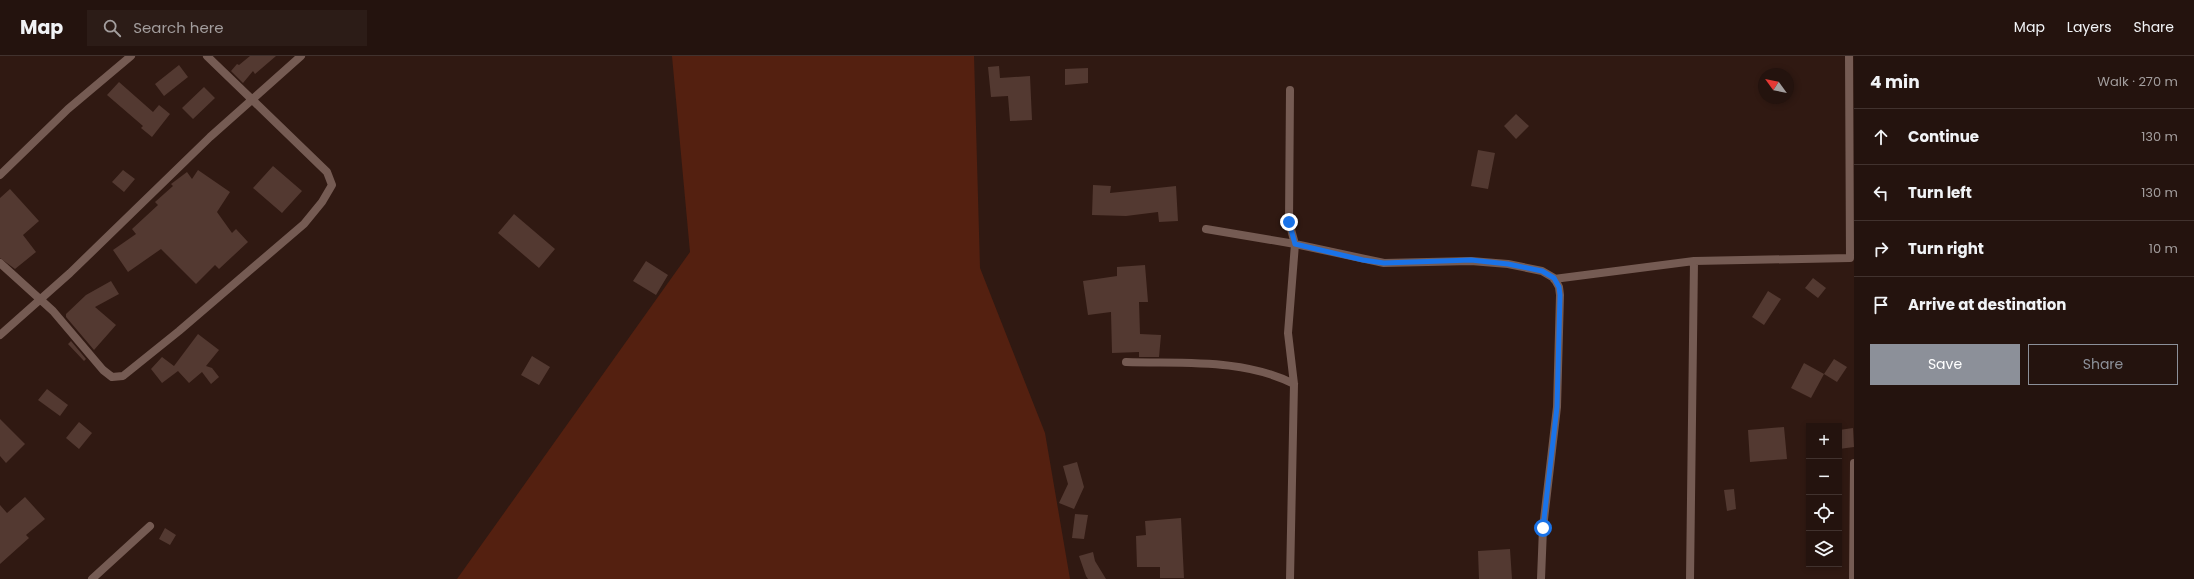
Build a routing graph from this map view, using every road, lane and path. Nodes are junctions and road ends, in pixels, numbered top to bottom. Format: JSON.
{"nodes":[{"id":1,"x":131,"y":56,"type":"edge"},
{"id":2,"x":207,"y":56,"type":"edge"},
{"id":3,"x":301,"y":56,"type":"edge"},
{"id":4,"x":1849,"y":56,"type":"edge"},
{"id":5,"x":1290,"y":90,"type":"dead end"},
{"id":6,"x":252,"y":101,"type":"junction"},
{"id":7,"x":0,"y":175,"type":"edge"},
{"id":8,"x":1206,"y":229,"type":"dead end"},
{"id":9,"x":1295,"y":244,"type":"junction"},
{"id":10,"x":1694,"y":261,"type":"junction"},
{"id":11,"x":0,"y":263,"type":"edge"},
{"id":12,"x":1554,"y":279,"type":"junction"},
{"id":13,"x":40,"y":298,"type":"junction"},
{"id":14,"x":0,"y":335,"type":"edge"},
{"id":15,"x":1126,"y":362,"type":"dead end"},
{"id":16,"x":1294,"y":384,"type":"junction"},
{"id":17,"x":1854,"y":463,"type":"edge"},
{"id":18,"x":150,"y":526,"type":"dead end"},
{"id":19,"x":92,"y":579,"type":"edge"},
{"id":20,"x":1290,"y":579,"type":"edge"},
{"id":21,"x":1541,"y":579,"type":"edge"},
{"id":22,"x":1690,"y":579,"type":"edge"},
{"id":23,"x":1853,"y":579,"type":"edge"}],
"edges":[{"from":1,"to":7,"type":"street"},
{"from":2,"to":6,"type":"street"},
{"from":3,"to":6,"type":"street"},
{"from":4,"to":10,"type":"street"},
{"from":5,"to":9,"type":"street"},
{"from":6,"to":13,"type":"street"},
{"from":6,"to":13,"type":"street"},
{"from":8,"to":9,"type":"street"},
{"from":9,"to":12,"type":"street"},
{"from":9,"to":16,"type":"street"},
{"from":10,"to":12,"type":"street"},
{"from":10,"to":22,"type":"street"},
{"from":11,"to":13,"type":"street"},
{"from":12,"to":21,"type":"street"},
{"from":13,"to":14,"type":"street"},
{"from":15,"to":16,"type":"street"},
{"from":16,"to":20,"type":"street"},
{"from":17,"to":23,"type":"street"},
{"from":18,"to":19,"type":"street"}]}
